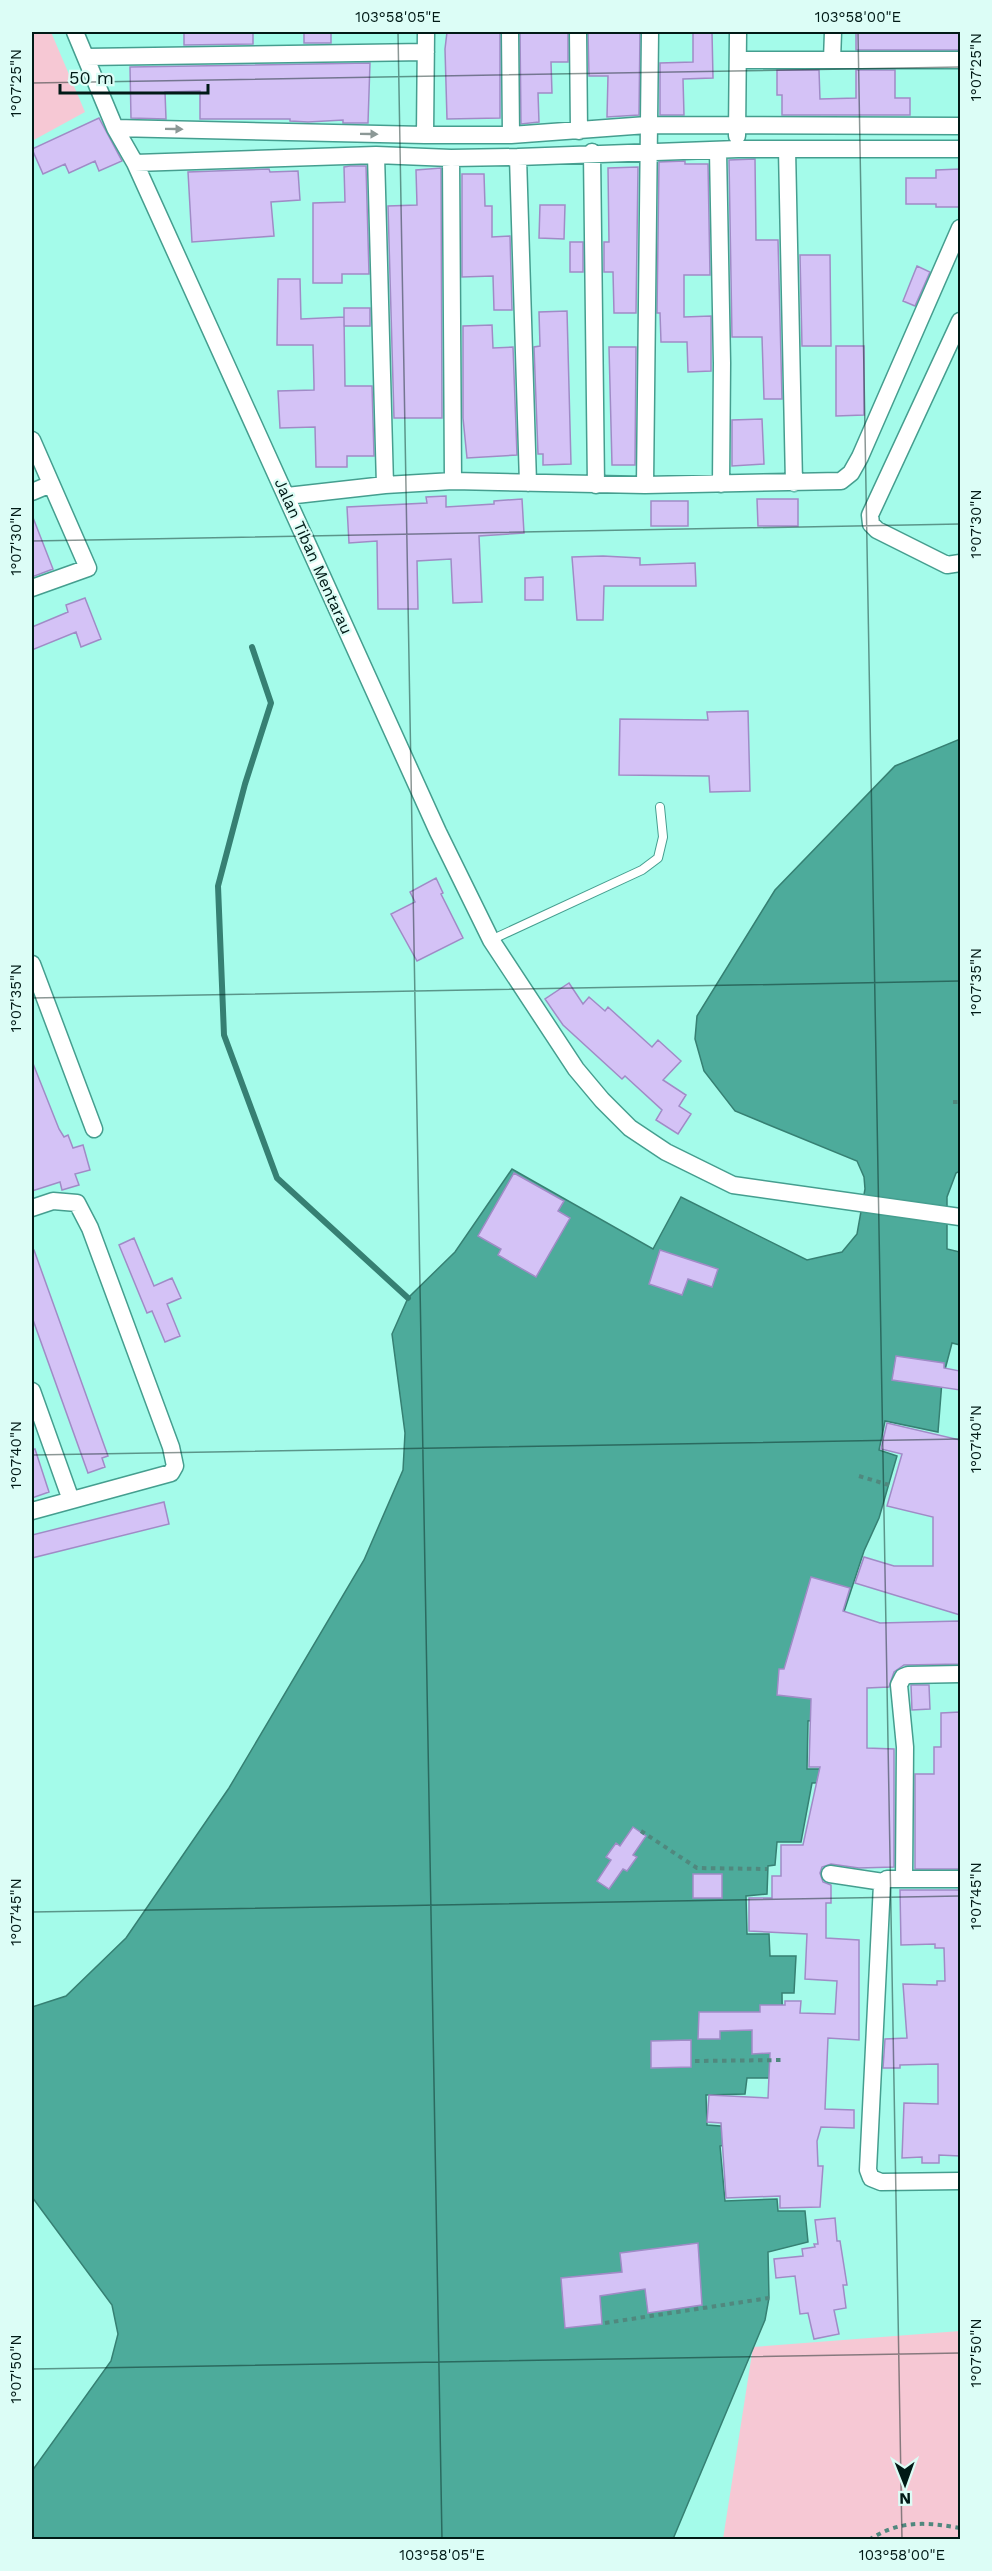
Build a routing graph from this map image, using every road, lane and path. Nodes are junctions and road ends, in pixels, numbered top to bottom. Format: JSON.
{"nodes":[{"id":1,"x":75,"y":32,"type":"edge"},
{"id":2,"x":426,"y":32,"type":"edge"},
{"id":3,"x":510,"y":32,"type":"edge"},
{"id":4,"x":578,"y":32,"type":"edge"},
{"id":5,"x":650,"y":32,"type":"edge"},
{"id":6,"x":738,"y":32,"type":"edge"},
{"id":7,"x":833,"y":32,"type":"edge"},
{"id":8,"x":426,"y":52,"type":"junction"},
{"id":9,"x":86,"y":57,"type":"junction"},
{"id":10,"x":738,"y":60,"type":"junction"},
{"id":11,"x":832,"y":60,"type":"junction"},
{"id":12,"x":960,"y":60,"type":"edge"},
{"id":13,"x":647,"y":125,"type":"junction"},
{"id":14,"x":737,"y":126,"type":"junction"},
{"id":15,"x":960,"y":126,"type":"edge"},
{"id":16,"x":115,"y":128,"type":"junction"},
{"id":17,"x":579,"y":131,"type":"junction"},
{"id":18,"x":425,"y":135,"type":"junction"},
{"id":19,"x":511,"y":135,"type":"junction"},
{"id":20,"x":738,"y":149,"type":"junction"},
{"id":21,"x":787,"y":149,"type":"junction"},
{"id":22,"x":960,"y":149,"type":"edge"},
{"id":23,"x":718,"y":151,"type":"junction"},
{"id":24,"x":592,"y":152,"type":"junction"},
{"id":25,"x":649,"y":152,"type":"junction"},
{"id":26,"x":376,"y":155,"type":"junction"},
{"id":27,"x":518,"y":157,"type":"junction"},
{"id":28,"x":451,"y":158,"type":"junction"},
{"id":29,"x":135,"y":163,"type":"junction"},
{"id":30,"x":960,"y":228,"type":"edge"},
{"id":31,"x":960,"y":321,"type":"edge"},
{"id":32,"x":32,"y":440,"type":"edge"},
{"id":33,"x":453,"y":481,"type":"junction"},
{"id":34,"x":528,"y":483,"type":"junction"},
{"id":35,"x":794,"y":483,"type":"junction"},
{"id":36,"x":51,"y":484,"type":"junction"},
{"id":37,"x":721,"y":484,"type":"junction"},
{"id":38,"x":385,"y":485,"type":"junction"},
{"id":39,"x":596,"y":485,"type":"junction"},
{"id":40,"x":645,"y":485,"type":"junction"},
{"id":41,"x":32,"y":492,"type":"edge"},
{"id":42,"x":287,"y":496,"type":"junction"},
{"id":43,"x":960,"y":563,"type":"edge"},
{"id":44,"x":32,"y":588,"type":"edge"},
{"id":45,"x":660,"y":807,"type":"dead end"},
{"id":46,"x":491,"y":940,"type":"junction"},
{"id":47,"x":32,"y":964,"type":"edge"},
{"id":48,"x":37,"y":997,"type":"edge"},
{"id":49,"x":953,"y":1102,"type":"dead end"},
{"id":50,"x":960,"y":1102,"type":"edge"},
{"id":51,"x":94,"y":1129,"type":"dead end"},
{"id":52,"x":32,"y":1208,"type":"edge"},
{"id":53,"x":959,"y":1217,"type":"edge"},
{"id":54,"x":32,"y":1391,"type":"edge"},
{"id":55,"x":859,"y":1476,"type":"dead end"},
{"id":56,"x":889,"y":1485,"type":"dead end"},
{"id":57,"x":71,"y":1500,"type":"junction"},
{"id":58,"x":32,"y":1511,"type":"edge"},
{"id":59,"x":960,"y":1674,"type":"edge"},
{"id":60,"x":642,"y":1831,"type":"dead end"},
{"id":61,"x":767,"y":1869,"type":"dead end"},
{"id":62,"x":830,"y":1874,"type":"dead end"},
{"id":63,"x":904,"y":1879,"type":"junction"},
{"id":64,"x":960,"y":1880,"type":"edge"},
{"id":65,"x":883,"y":1882,"type":"junction"},
{"id":66,"x":783,"y":2060,"type":"dead end"},
{"id":67,"x":694,"y":2061,"type":"dead end"},
{"id":68,"x":960,"y":2181,"type":"edge"},
{"id":69,"x":769,"y":2298,"type":"dead end"},
{"id":70,"x":605,"y":2323,"type":"dead end"},
{"id":71,"x":960,"y":2528,"type":"edge"},
{"id":72,"x":869,"y":2540,"type":"edge"}],
"edges":[{"from":1,"to":9,"type":"street","name":"Jalan Tiban Mentarau"},
{"from":2,"to":8,"type":"street"},
{"from":3,"to":19,"type":"street"},
{"from":4,"to":17,"type":"street"},
{"from":5,"to":13,"type":"street"},
{"from":6,"to":10,"type":"street"},
{"from":7,"to":11,"type":"street"},
{"from":8,"to":9,"type":"street"},
{"from":8,"to":18,"type":"street"},
{"from":9,"to":16,"type":"street","name":"Jalan Tiban Mentarau"},
{"from":10,"to":11,"type":"street"},
{"from":10,"to":14,"type":"street"},
{"from":11,"to":12,"type":"street"},
{"from":13,"to":14,"type":"street"},
{"from":13,"to":17,"type":"street"},
{"from":13,"to":25,"type":"street"},
{"from":14,"to":15,"type":"street"},
{"from":14,"to":20,"type":"street"},
{"from":16,"to":18,"type":"street","one_way":true},
{"from":16,"to":29,"type":"street","name":"Jalan Tiban Mentarau"},
{"from":17,"to":19,"type":"street"},
{"from":18,"to":19,"type":"street"},
{"from":20,"to":21,"type":"street"},
{"from":20,"to":23,"type":"street"},
{"from":21,"to":22,"type":"street"},
{"from":21,"to":35,"type":"street"},
{"from":23,"to":25,"type":"street"},
{"from":23,"to":37,"type":"street"},
{"from":24,"to":25,"type":"street"},
{"from":24,"to":27,"type":"street"},
{"from":24,"to":39,"type":"street"},
{"from":25,"to":40,"type":"street"},
{"from":26,"to":28,"type":"street"},
{"from":26,"to":29,"type":"street"},
{"from":26,"to":38,"type":"street"},
{"from":27,"to":28,"type":"street"},
{"from":27,"to":34,"type":"street"},
{"from":28,"to":33,"type":"street"},
{"from":29,"to":42,"type":"street","name":"Jalan Tiban Mentarau"},
{"from":30,"to":35,"type":"street"},
{"from":31,"to":43,"type":"street"},
{"from":32,"to":36,"type":"street"},
{"from":33,"to":34,"type":"street"},
{"from":33,"to":38,"type":"street"},
{"from":34,"to":39,"type":"street"},
{"from":35,"to":37,"type":"street"},
{"from":36,"to":41,"type":"street"},
{"from":36,"to":44,"type":"street"},
{"from":37,"to":40,"type":"street"},
{"from":38,"to":42,"type":"street"},
{"from":39,"to":40,"type":"street"},
{"from":42,"to":46,"type":"street","name":"Jalan Tiban Mentarau"},
{"from":45,"to":46,"type":"lane"},
{"from":46,"to":53,"type":"street","name":"Jalan Tiban Mentarau"},
{"from":47,"to":48,"type":"street"},
{"from":48,"to":51,"type":"street"},
{"from":49,"to":50,"type":"path"},
{"from":52,"to":57,"type":"street"},
{"from":54,"to":57,"type":"street"},
{"from":55,"to":56,"type":"path"},
{"from":57,"to":58,"type":"street"},
{"from":59,"to":63,"type":"street"},
{"from":60,"to":61,"type":"path"},
{"from":62,"to":65,"type":"street"},
{"from":63,"to":64,"type":"street"},
{"from":63,"to":65,"type":"street"},
{"from":65,"to":68,"type":"street"},
{"from":66,"to":67,"type":"path"},
{"from":69,"to":70,"type":"path"},
{"from":71,"to":72,"type":"path"}]}
